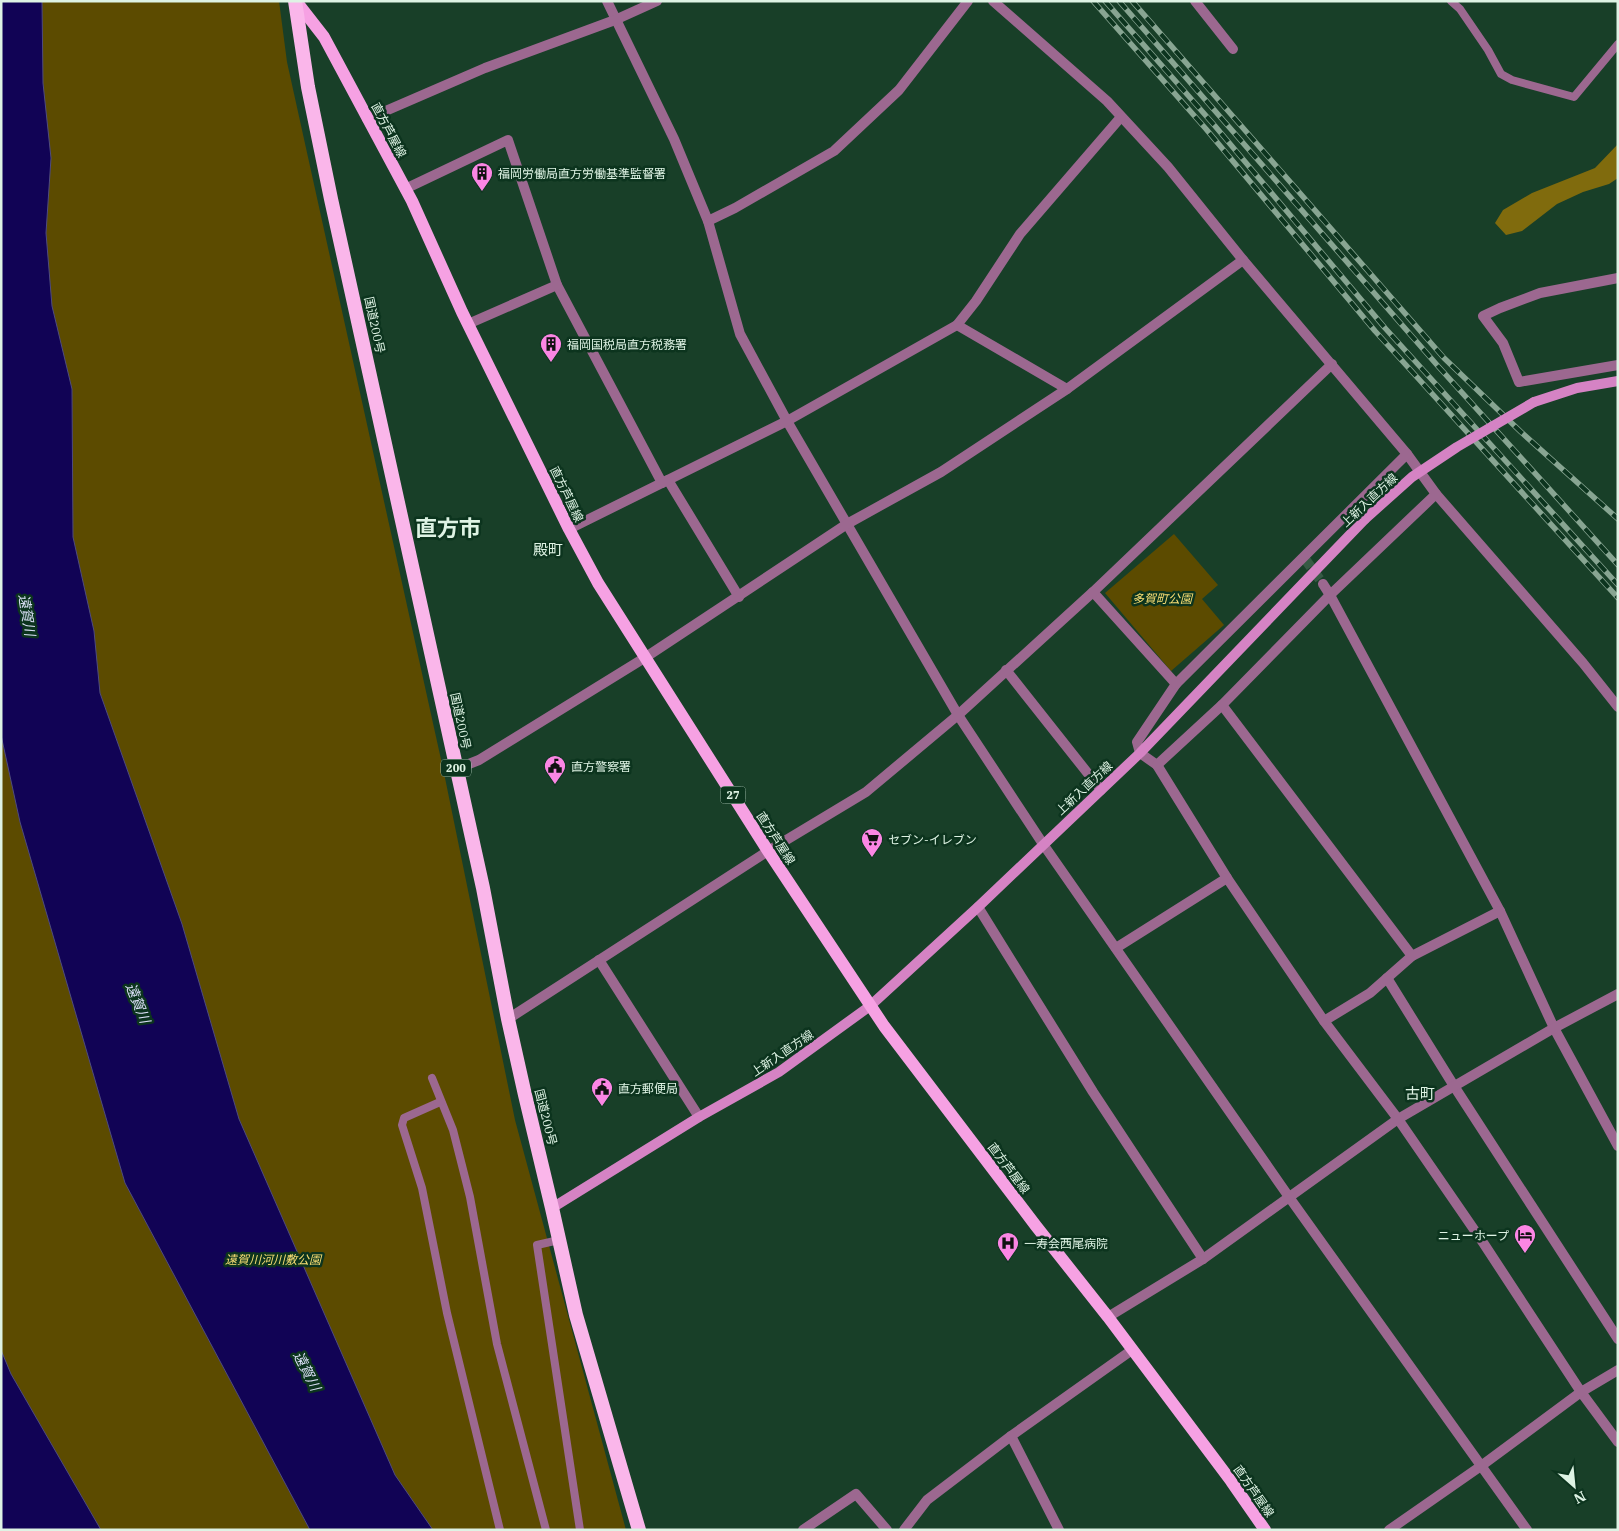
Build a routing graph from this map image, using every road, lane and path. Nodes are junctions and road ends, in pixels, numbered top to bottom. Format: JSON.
{"nodes":[{"id":1,"x":296,"y":1,"type":"edge"},
{"id":2,"x":607,"y":1,"type":"edge"},
{"id":3,"x":657,"y":1,"type":"edge"},
{"id":4,"x":968,"y":1,"type":"edge"},
{"id":5,"x":993,"y":1,"type":"edge"},
{"id":6,"x":1195,"y":1,"type":"edge"},
{"id":7,"x":1452,"y":1,"type":"edge"},
{"id":8,"x":615,"y":20,"type":"junction"},
{"id":9,"x":1618,"y":44,"type":"edge"},
{"id":10,"x":1233,"y":49,"type":"dead end"},
{"id":11,"x":1121,"y":117,"type":"junction"},
{"id":12,"x":367,"y":119,"type":"junction"},
{"id":13,"x":405,"y":189,"type":"junction"},
{"id":14,"x":708,"y":221,"type":"junction"},
{"id":15,"x":1243,"y":260,"type":"junction"},
{"id":16,"x":1618,"y":278,"type":"edge"},
{"id":17,"x":557,"y":285,"type":"junction"},
{"id":18,"x":468,"y":324,"type":"junction"},
{"id":19,"x":957,"y":325,"type":"junction"},
{"id":20,"x":1332,"y":364,"type":"junction"},
{"id":21,"x":1618,"y":365,"type":"edge"},
{"id":22,"x":1618,"y":381,"type":"edge"},
{"id":23,"x":1067,"y":389,"type":"junction"},
{"id":24,"x":787,"y":421,"type":"junction"},
{"id":25,"x":1407,"y":454,"type":"junction"},
{"id":26,"x":665,"y":482,"type":"junction"},
{"id":27,"x":1436,"y":494,"type":"junction"},
{"id":28,"x":847,"y":524,"type":"junction"},
{"id":29,"x":569,"y":529,"type":"junction"},
{"id":30,"x":1323,"y":584,"type":"tunnel mouth"},
{"id":31,"x":1092,"y":592,"type":"junction"},
{"id":32,"x":1330,"y":595,"type":"junction"},
{"id":33,"x":738,"y":597,"type":"junction"},
{"id":34,"x":646,"y":657,"type":"junction"},
{"id":35,"x":1006,"y":670,"type":"junction"},
{"id":36,"x":1176,"y":684,"type":"junction"},
{"id":37,"x":1222,"y":705,"type":"junction"},
{"id":38,"x":1618,"y":707,"type":"edge"},
{"id":39,"x":958,"y":715,"type":"junction"},
{"id":40,"x":1140,"y":753,"type":"junction"},
{"id":41,"x":1157,"y":765,"type":"junction"},
{"id":42,"x":456,"y":769,"type":"junction"},
{"id":43,"x":1101,"y":790,"type":"junction"},
{"id":44,"x":1044,"y":844,"type":"junction"},
{"id":45,"x":768,"y":852,"type":"junction"},
{"id":46,"x":1228,"y":878,"type":"junction"},
{"id":47,"x":978,"y":907,"type":"junction"},
{"id":48,"x":1500,"y":911,"type":"junction"},
{"id":49,"x":1116,"y":948,"type":"junction"},
{"id":50,"x":1412,"y":956,"type":"junction"},
{"id":51,"x":599,"y":960,"type":"junction"},
{"id":52,"x":1387,"y":978,"type":"junction"},
{"id":53,"x":1618,"y":994,"type":"edge"},
{"id":54,"x":870,"y":1006,"type":"junction"},
{"id":55,"x":508,"y":1019,"type":"junction"},
{"id":56,"x":1324,"y":1021,"type":"junction"},
{"id":57,"x":1554,"y":1028,"type":"junction"},
{"id":58,"x":432,"y":1078,"type":"dead end"},
{"id":59,"x":1454,"y":1086,"type":"junction"},
{"id":60,"x":440,"y":1102,"type":"junction"},
{"id":61,"x":699,"y":1117,"type":"junction"},
{"id":62,"x":1398,"y":1120,"type":"junction"},
{"id":63,"x":1618,"y":1146,"type":"edge"},
{"id":64,"x":1289,"y":1197,"type":"junction"},
{"id":65,"x":552,"y":1208,"type":"junction"},
{"id":66,"x":560,"y":1240,"type":"junction"},
{"id":67,"x":1203,"y":1259,"type":"junction"},
{"id":68,"x":1108,"y":1317,"type":"junction"},
{"id":69,"x":1618,"y":1339,"type":"edge"},
{"id":70,"x":1132,"y":1350,"type":"junction"},
{"id":71,"x":1618,"y":1370,"type":"edge"},
{"id":72,"x":1581,"y":1392,"type":"junction"},
{"id":73,"x":1011,"y":1436,"type":"junction"},
{"id":74,"x":1618,"y":1442,"type":"edge"},
{"id":75,"x":1481,"y":1466,"type":"junction"},
{"id":76,"x":500,"y":1530,"type":"edge"},
{"id":77,"x":546,"y":1530,"type":"edge"},
{"id":78,"x":580,"y":1530,"type":"edge"},
{"id":79,"x":639,"y":1530,"type":"edge"},
{"id":80,"x":803,"y":1530,"type":"edge"},
{"id":81,"x":887,"y":1530,"type":"edge"},
{"id":82,"x":904,"y":1530,"type":"edge"},
{"id":83,"x":1058,"y":1530,"type":"edge"},
{"id":84,"x":1265,"y":1530,"type":"edge"},
{"id":85,"x":1389,"y":1530,"type":"edge"},
{"id":86,"x":1527,"y":1530,"type":"edge"}],
"edges":[{"from":1,"to":12,"type":"main road","name":"直方芦屋線","number":"27"},
{"from":1,"to":42,"type":"highway","name":"国道200号","number":"200"},
{"from":2,"to":8,"type":"street"},
{"from":3,"to":8,"type":"street"},
{"from":4,"to":14,"type":"street"},
{"from":5,"to":11,"type":"street"},
{"from":6,"to":10,"type":"street"},
{"from":7,"to":9,"type":"lane"},
{"from":8,"to":12,"type":"street"},
{"from":8,"to":14,"type":"street"},
{"from":11,"to":15,"type":"street"},
{"from":11,"to":19,"type":"street"},
{"from":12,"to":13,"type":"main road","name":"直方芦屋線","number":"27"},
{"from":13,"to":17,"type":"street"},
{"from":13,"to":18,"type":"main road","name":"直方芦屋線","number":"27"},
{"from":14,"to":24,"type":"street"},
{"from":15,"to":20,"type":"street"},
{"from":15,"to":23,"type":"street"},
{"from":16,"to":21,"type":"street"},
{"from":17,"to":18,"type":"street"},
{"from":17,"to":26,"type":"street"},
{"from":18,"to":29,"type":"main road","name":"直方芦屋線","number":"27"},
{"from":19,"to":23,"type":"street"},
{"from":19,"to":24,"type":"street"},
{"from":20,"to":25,"type":"street"},
{"from":20,"to":31,"type":"street"},
{"from":22,"to":40,"type":"main road","name":"上新入直方線","bridge":true},
{"from":23,"to":28,"type":"street"},
{"from":24,"to":26,"type":"street"},
{"from":24,"to":28,"type":"street"},
{"from":25,"to":27,"type":"street"},
{"from":25,"to":36,"type":"street"},
{"from":26,"to":29,"type":"street"},
{"from":26,"to":33,"type":"street"},
{"from":27,"to":32,"type":"street"},
{"from":27,"to":38,"type":"street"},
{"from":28,"to":33,"type":"street"},
{"from":28,"to":39,"type":"street"},
{"from":29,"to":34,"type":"main road","name":"直方芦屋線","number":"27"},
{"from":30,"to":32,"type":"street"},
{"from":31,"to":35,"type":"street"},
{"from":31,"to":36,"type":"street"},
{"from":32,"to":37,"type":"street"},
{"from":32,"to":48,"type":"street"},
{"from":33,"to":34,"type":"street"},
{"from":34,"to":42,"type":"street"},
{"from":34,"to":45,"type":"main road","name":"直方芦屋線","number":"27"},
{"from":35,"to":39,"type":"street"},
{"from":35,"to":43,"type":"street"},
{"from":36,"to":40,"type":"street"},
{"from":37,"to":41,"type":"street"},
{"from":37,"to":50,"type":"street"},
{"from":39,"to":44,"type":"street"},
{"from":39,"to":45,"type":"street"},
{"from":40,"to":41,"type":"street"},
{"from":40,"to":43,"type":"main road","name":"上新入直方線"},
{"from":41,"to":46,"type":"street"},
{"from":42,"to":55,"type":"highway","name":"国道200号","number":"200"},
{"from":43,"to":44,"type":"main road","name":"上新入直方線"},
{"from":44,"to":47,"type":"main road","name":"上新入直方線"},
{"from":44,"to":49,"type":"street"},
{"from":45,"to":51,"type":"street"},
{"from":45,"to":54,"type":"main road","name":"直方芦屋線","number":"27"},
{"from":46,"to":49,"type":"street"},
{"from":46,"to":56,"type":"street"},
{"from":47,"to":54,"type":"main road","name":"上新入直方線"},
{"from":47,"to":67,"type":"street"},
{"from":48,"to":50,"type":"street"},
{"from":48,"to":57,"type":"street"},
{"from":49,"to":64,"type":"street"},
{"from":50,"to":52,"type":"street"},
{"from":51,"to":55,"type":"street"},
{"from":51,"to":61,"type":"street"},
{"from":52,"to":56,"type":"street"},
{"from":52,"to":59,"type":"street"},
{"from":53,"to":57,"type":"street"},
{"from":54,"to":61,"type":"main road","name":"上新入直方線"},
{"from":54,"to":68,"type":"main road","name":"直方芦屋線","number":"27"},
{"from":55,"to":65,"type":"highway","name":"国道200号","number":"200"},
{"from":56,"to":62,"type":"street"},
{"from":57,"to":59,"type":"street"},
{"from":57,"to":63,"type":"street"},
{"from":58,"to":60,"type":"lane"},
{"from":59,"to":62,"type":"street"},
{"from":59,"to":69,"type":"street"},
{"from":60,"to":76,"type":"lane"},
{"from":60,"to":77,"type":"lane"},
{"from":61,"to":65,"type":"main road","name":"上新入直方線"},
{"from":62,"to":64,"type":"street"},
{"from":62,"to":72,"type":"street"},
{"from":64,"to":67,"type":"street"},
{"from":64,"to":75,"type":"street"},
{"from":65,"to":66,"type":"highway","name":"国道200号","number":"200"},
{"from":66,"to":78,"type":"lane"},
{"from":66,"to":79,"type":"highway","name":"国道200号","number":"200"},
{"from":67,"to":68,"type":"street"},
{"from":68,"to":70,"type":"main road","name":"直方芦屋線","number":"27"},
{"from":70,"to":73,"type":"street"},
{"from":70,"to":84,"type":"main road","name":"直方芦屋線","number":"27"},
{"from":71,"to":72,"type":"street"},
{"from":72,"to":74,"type":"street"},
{"from":72,"to":75,"type":"street"},
{"from":73,"to":82,"type":"street"},
{"from":73,"to":83,"type":"street"},
{"from":75,"to":85,"type":"street"},
{"from":75,"to":86,"type":"street"},
{"from":80,"to":81,"type":"street"}]}
